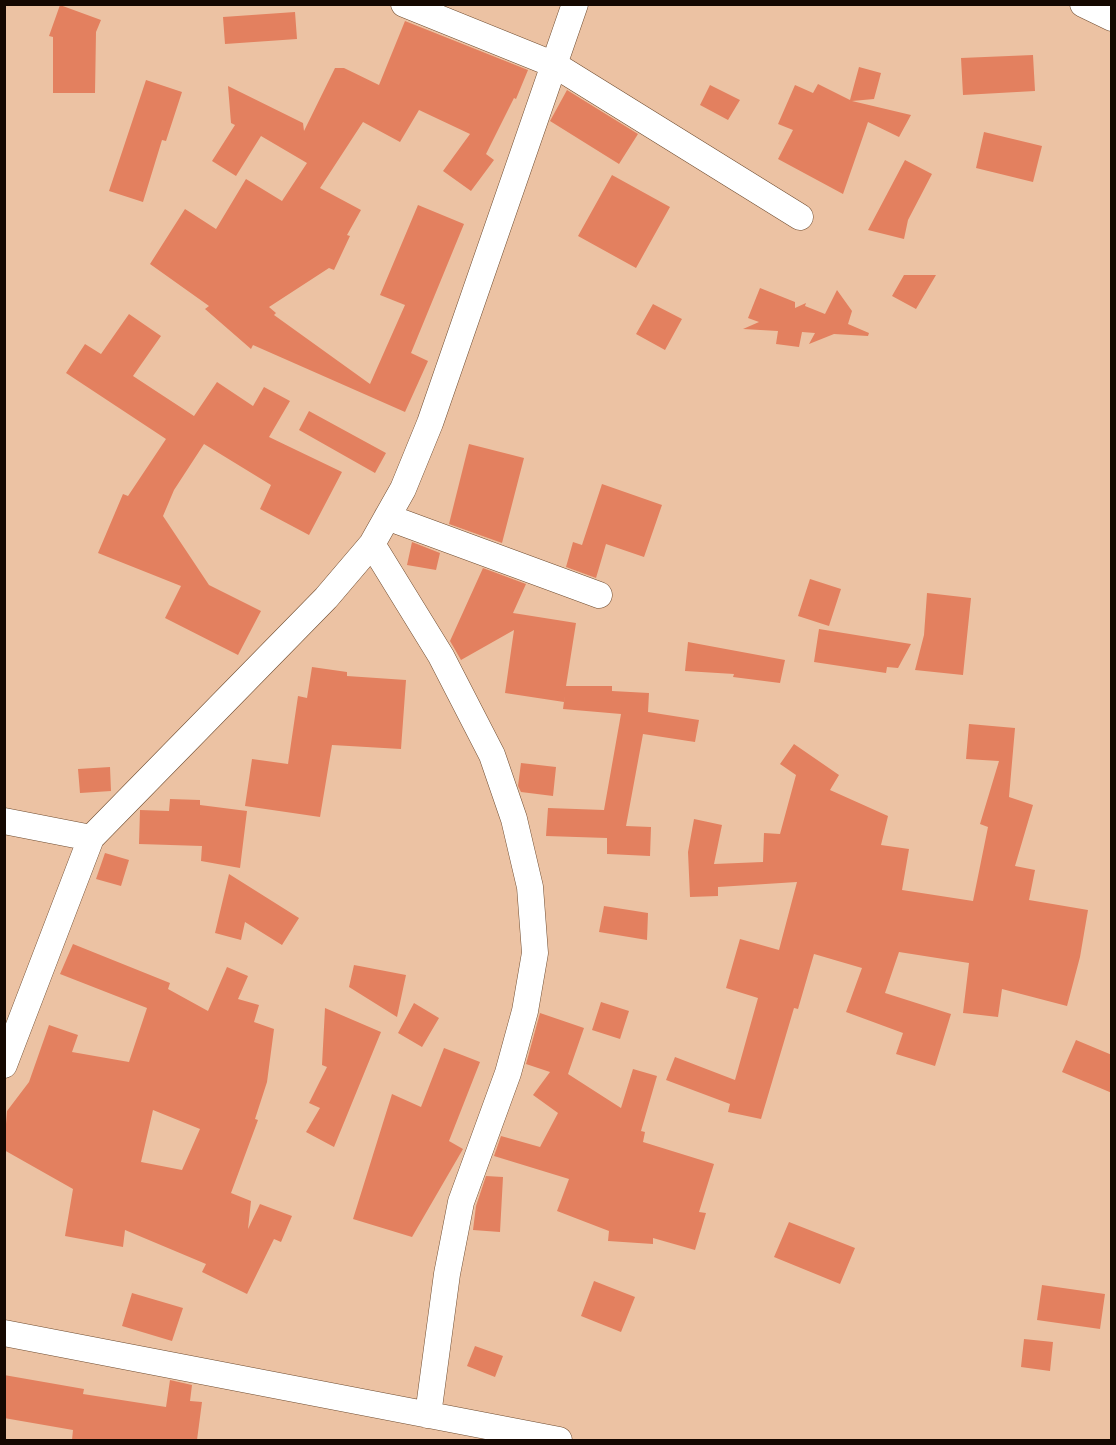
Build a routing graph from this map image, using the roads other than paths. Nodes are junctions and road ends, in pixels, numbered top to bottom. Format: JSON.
{"nodes":[{"id":1,"x":404,"y":4,"type":"edge"},
{"id":2,"x":575,"y":4,"type":"edge"},
{"id":3,"x":1083,"y":4,"type":"edge"},
{"id":4,"x":1112,"y":18,"type":"edge"},
{"id":5,"x":555,"y":65,"type":"junction"},
{"id":6,"x":800,"y":217,"type":"dead end"},
{"id":7,"x":387,"y":517,"type":"junction"},
{"id":8,"x":372,"y":544,"type":"junction"},
{"id":9,"x":598,"y":595,"type":"dead end"},
{"id":10,"x":12,"y":827,"type":"edge"},
{"id":11,"x":91,"y":838,"type":"junction"},
{"id":12,"x":4,"y":1065,"type":"edge"},
{"id":13,"x":4,"y":1333,"type":"edge"},
{"id":14,"x":428,"y":1415,"type":"junction"},
{"id":15,"x":559,"y":1440,"type":"edge"}],
"edges":[{"from":1,"to":5,"type":"street"},
{"from":2,"to":5,"type":"street"},
{"from":3,"to":4,"type":"street"},
{"from":5,"to":6,"type":"street"},
{"from":5,"to":7,"type":"street"},
{"from":7,"to":8,"type":"street"},
{"from":7,"to":9,"type":"street"},
{"from":8,"to":11,"type":"street"},
{"from":8,"to":14,"type":"street"},
{"from":10,"to":11,"type":"street"},
{"from":11,"to":12,"type":"street"},
{"from":13,"to":14,"type":"street"},
{"from":14,"to":15,"type":"street"}]}
